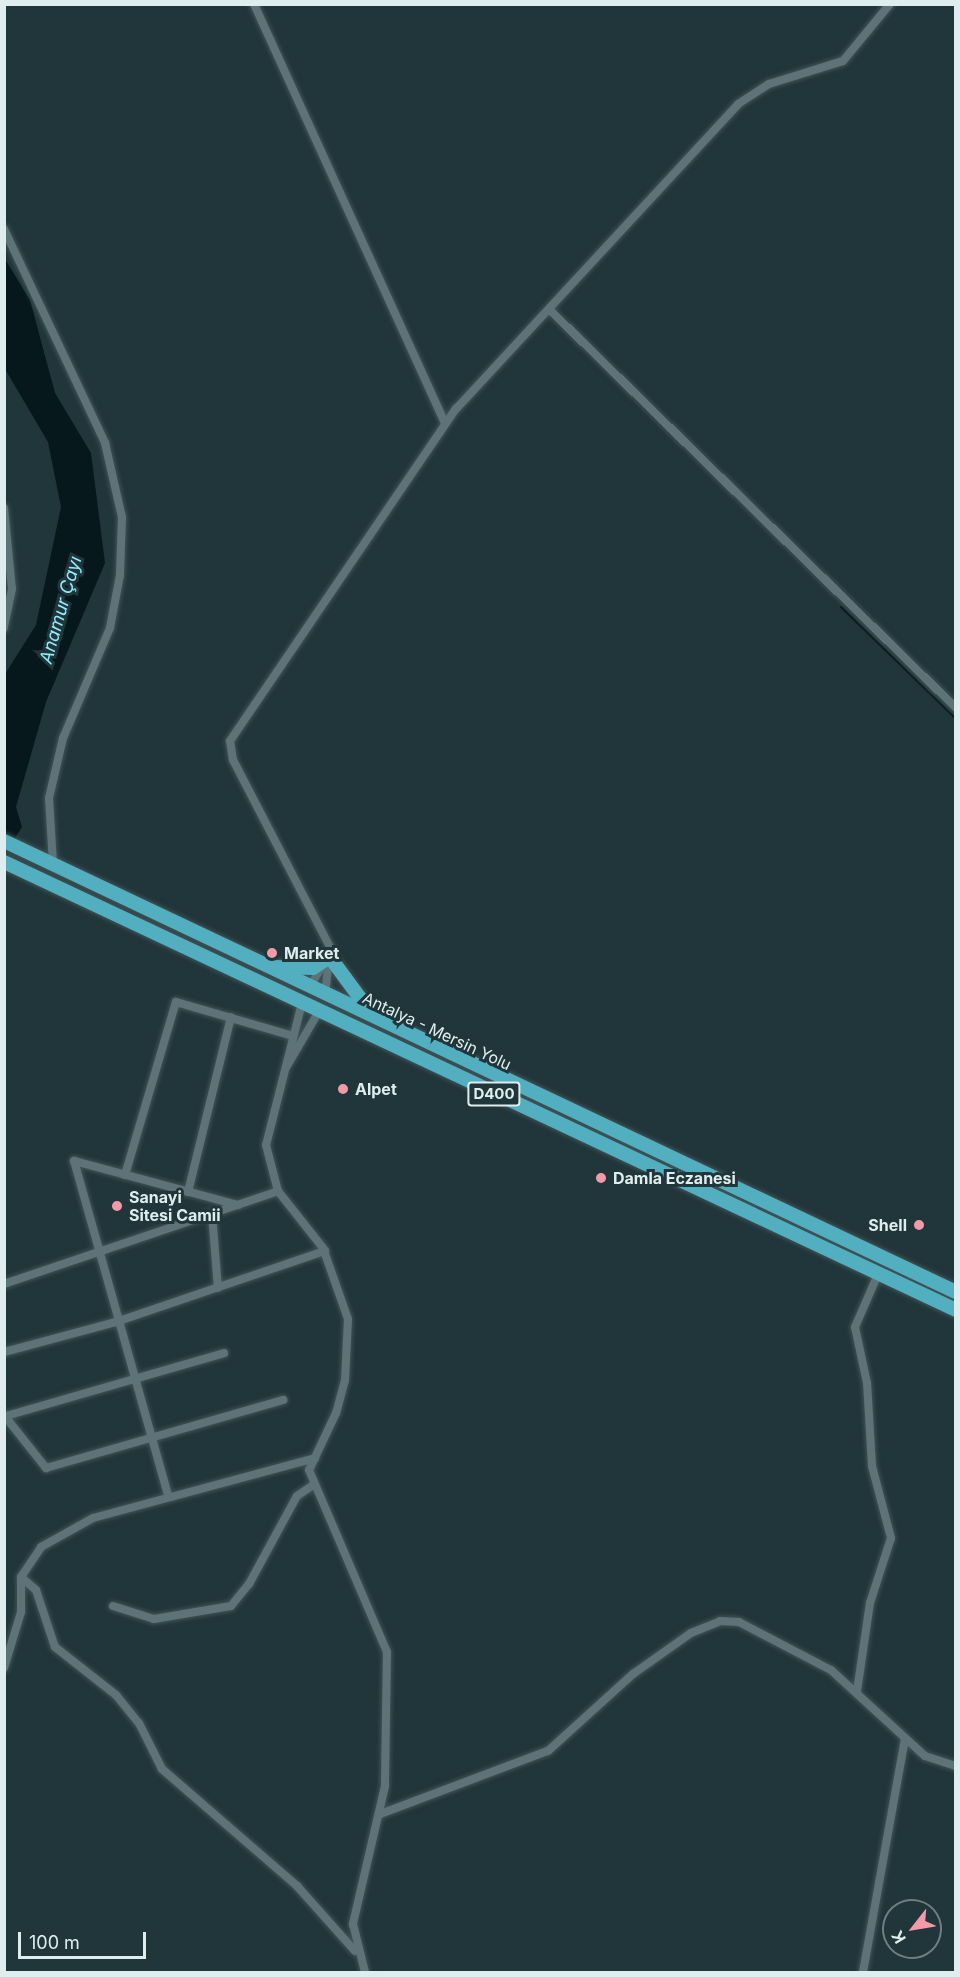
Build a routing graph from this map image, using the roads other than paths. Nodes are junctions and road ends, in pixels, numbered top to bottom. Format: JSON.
{"nodes":[{"id":1,"x":254,"y":4,"type":"edge"},
{"id":2,"x":890,"y":4,"type":"edge"},
{"id":3,"x":4,"y":229,"type":"edge"},
{"id":4,"x":550,"y":310,"type":"junction"},
{"id":5,"x":445,"y":423,"type":"junction"},
{"id":6,"x":4,"y":508,"type":"edge"},
{"id":7,"x":4,"y":628,"type":"edge"},
{"id":8,"x":956,"y":708,"type":"edge"},
{"id":9,"x":4,"y":841,"type":"edge"},
{"id":10,"x":48,"y":861,"type":"junction"},
{"id":11,"x":4,"y":862,"type":"edge"},
{"id":12,"x":329,"y":956,"type":"junction"},
{"id":13,"x":264,"y":966,"type":"junction"},
{"id":14,"x":309,"y":988,"type":"junction"},
{"id":15,"x":325,"y":996,"type":"junction"},
{"id":16,"x":302,"y":1003,"type":"junction"},
{"id":17,"x":320,"y":1011,"type":"junction"},
{"id":18,"x":231,"y":1017,"type":"junction"},
{"id":19,"x":406,"y":1035,"type":"junction"},
{"id":20,"x":294,"y":1036,"type":"junction"},
{"id":21,"x":284,"y":1073,"type":"junction"},
{"id":22,"x":125,"y":1175,"type":"junction"},
{"id":23,"x":278,"y":1191,"type":"junction"},
{"id":24,"x":189,"y":1192,"type":"junction"},
{"id":25,"x":238,"y":1205,"type":"junction"},
{"id":26,"x":212,"y":1215,"type":"junction"},
{"id":27,"x":325,"y":1251,"type":"junction"},
{"id":28,"x":99,"y":1253,"type":"junction"},
{"id":29,"x":878,"y":1274,"type":"junction"},
{"id":30,"x":4,"y":1284,"type":"edge"},
{"id":31,"x":218,"y":1288,"type":"junction"},
{"id":32,"x":956,"y":1292,"type":"edge"},
{"id":33,"x":956,"y":1310,"type":"edge"},
{"id":34,"x":116,"y":1322,"type":"junction"},
{"id":35,"x":4,"y":1352,"type":"edge"},
{"id":36,"x":224,"y":1353,"type":"dead end"},
{"id":37,"x":133,"y":1379,"type":"junction"},
{"id":38,"x":283,"y":1400,"type":"dead end"},
{"id":39,"x":5,"y":1416,"type":"edge"},
{"id":40,"x":150,"y":1438,"type":"junction"},
{"id":41,"x":315,"y":1458,"type":"junction"},
{"id":42,"x":312,"y":1486,"type":"junction"},
{"id":43,"x":168,"y":1496,"type":"junction"},
{"id":44,"x":21,"y":1577,"type":"junction"},
{"id":45,"x":113,"y":1606,"type":"dead end"},
{"id":46,"x":4,"y":1668,"type":"edge"},
{"id":47,"x":856,"y":1690,"type":"junction"},
{"id":48,"x":905,"y":1739,"type":"junction"},
{"id":49,"x":956,"y":1766,"type":"edge"},
{"id":50,"x":380,"y":1814,"type":"junction"},
{"id":51,"x":356,"y":1952,"type":"junction"},
{"id":52,"x":365,"y":1972,"type":"edge"},
{"id":53,"x":863,"y":1972,"type":"edge"}],
"edges":[{"from":1,"to":5,"type":"street"},
{"from":2,"to":4,"type":"street"},
{"from":3,"to":10,"type":"street"},
{"from":4,"to":5,"type":"street"},
{"from":4,"to":8,"type":"street"},
{"from":5,"to":12,"type":"street"},
{"from":6,"to":7,"type":"street"},
{"from":9,"to":10,"type":"highway","name":"Antalya - Mersin Yolu","number":"D400"},
{"from":10,"to":13,"type":"highway","name":"Antalya - Mersin Yolu","number":"D400"},
{"from":11,"to":16,"type":"highway","name":"Antalya - Mersin Yolu","number":"D400"},
{"from":12,"to":13,"type":"highway"},
{"from":12,"to":14,"type":"street"},
{"from":12,"to":15,"type":"street"},
{"from":12,"to":19,"type":"highway"},
{"from":13,"to":14,"type":"highway","name":"Antalya - Mersin Yolu","number":"D400"},
{"from":14,"to":15,"type":"highway","name":"Antalya - Mersin Yolu","number":"D400"},
{"from":14,"to":16,"type":"highway"},
{"from":15,"to":17,"type":"highway"},
{"from":15,"to":19,"type":"highway","name":"Antalya - Mersin Yolu","number":"D400"},
{"from":16,"to":17,"type":"highway","name":"Antalya - Mersin Yolu","number":"D400"},
{"from":16,"to":20,"type":"street"},
{"from":17,"to":21,"type":"street"},
{"from":17,"to":29,"type":"highway","name":"Antalya - Mersin Yolu","number":"D400"},
{"from":18,"to":20,"type":"street"},
{"from":18,"to":22,"type":"street"},
{"from":18,"to":24,"type":"street"},
{"from":19,"to":32,"type":"highway","name":"Antalya - Mersin Yolu","number":"D400"},
{"from":20,"to":21,"type":"street"},
{"from":21,"to":23,"type":"street"},
{"from":22,"to":24,"type":"street"},
{"from":22,"to":28,"type":"street"},
{"from":23,"to":25,"type":"street"},
{"from":23,"to":27,"type":"street"},
{"from":24,"to":25,"type":"street"},
{"from":25,"to":26,"type":"street"},
{"from":26,"to":28,"type":"street"},
{"from":26,"to":31,"type":"street"},
{"from":27,"to":31,"type":"street"},
{"from":27,"to":41,"type":"street"},
{"from":28,"to":30,"type":"street"},
{"from":28,"to":34,"type":"street"},
{"from":29,"to":33,"type":"highway","name":"Antalya - Mersin Yolu","number":"D400"},
{"from":29,"to":47,"type":"street"},
{"from":31,"to":34,"type":"street"},
{"from":34,"to":35,"type":"street"},
{"from":34,"to":37,"type":"street"},
{"from":36,"to":37,"type":"street"},
{"from":37,"to":39,"type":"street"},
{"from":37,"to":40,"type":"street"},
{"from":38,"to":40,"type":"street"},
{"from":39,"to":40,"type":"street"},
{"from":40,"to":43,"type":"street"},
{"from":41,"to":42,"type":"street"},
{"from":41,"to":43,"type":"street"},
{"from":42,"to":45,"type":"street"},
{"from":42,"to":50,"type":"street"},
{"from":43,"to":44,"type":"street"},
{"from":44,"to":46,"type":"street"},
{"from":44,"to":51,"type":"street"},
{"from":47,"to":48,"type":"street"},
{"from":47,"to":50,"type":"street"},
{"from":48,"to":49,"type":"street"},
{"from":48,"to":53,"type":"street"},
{"from":50,"to":51,"type":"street"},
{"from":51,"to":52,"type":"street"}]}
